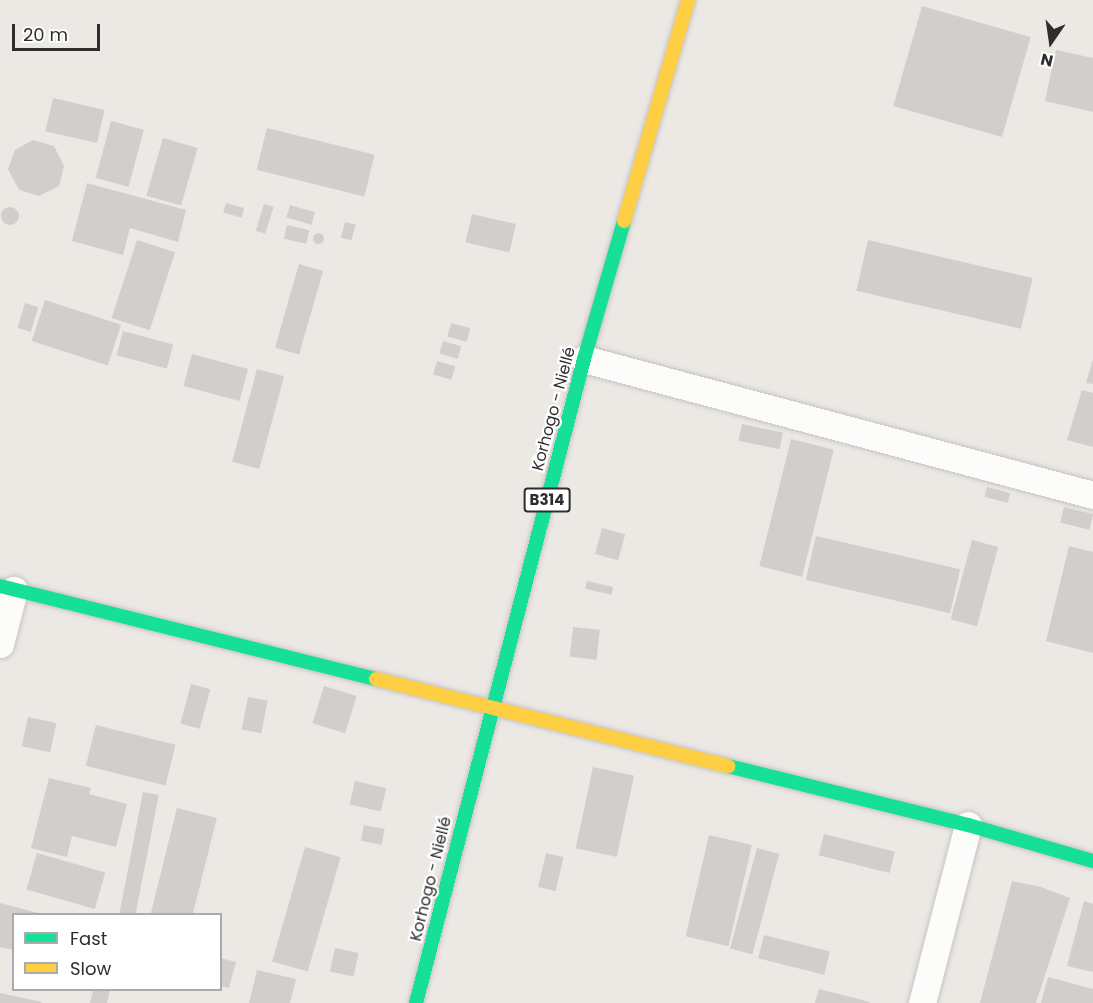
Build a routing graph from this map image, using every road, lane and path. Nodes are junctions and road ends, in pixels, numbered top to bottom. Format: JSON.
{"nodes":[{"id":1,"x":688,"y":0,"type":"edge"},
{"id":2,"x":584,"y":359,"type":"junction"},
{"id":3,"x":1093,"y":495,"type":"edge"},
{"id":4,"x":7,"y":588,"type":"edge"},
{"id":5,"x":0,"y":644,"type":"edge"},
{"id":6,"x":493,"y":706,"type":"junction"},
{"id":7,"x":968,"y":825,"type":"junction"},
{"id":8,"x":1093,"y":861,"type":"edge"},
{"id":9,"x":416,"y":1003,"type":"edge"},
{"id":10,"x":922,"y":1003,"type":"edge"}],
"edges":[{"from":1,"to":2,"type":"street","name":"Korhogo - Niellé","number":"B314"},
{"from":2,"to":3,"type":"street"},
{"from":2,"to":6,"type":"street","name":"Korhogo - Niellé","number":"B314"},
{"from":4,"to":5,"type":"street"},
{"from":4,"to":6,"type":"street"},
{"from":6,"to":7,"type":"street"},
{"from":6,"to":9,"type":"street","name":"Korhogo - Niellé","number":"B314"},
{"from":7,"to":8,"type":"street"},
{"from":7,"to":10,"type":"street"}]}
